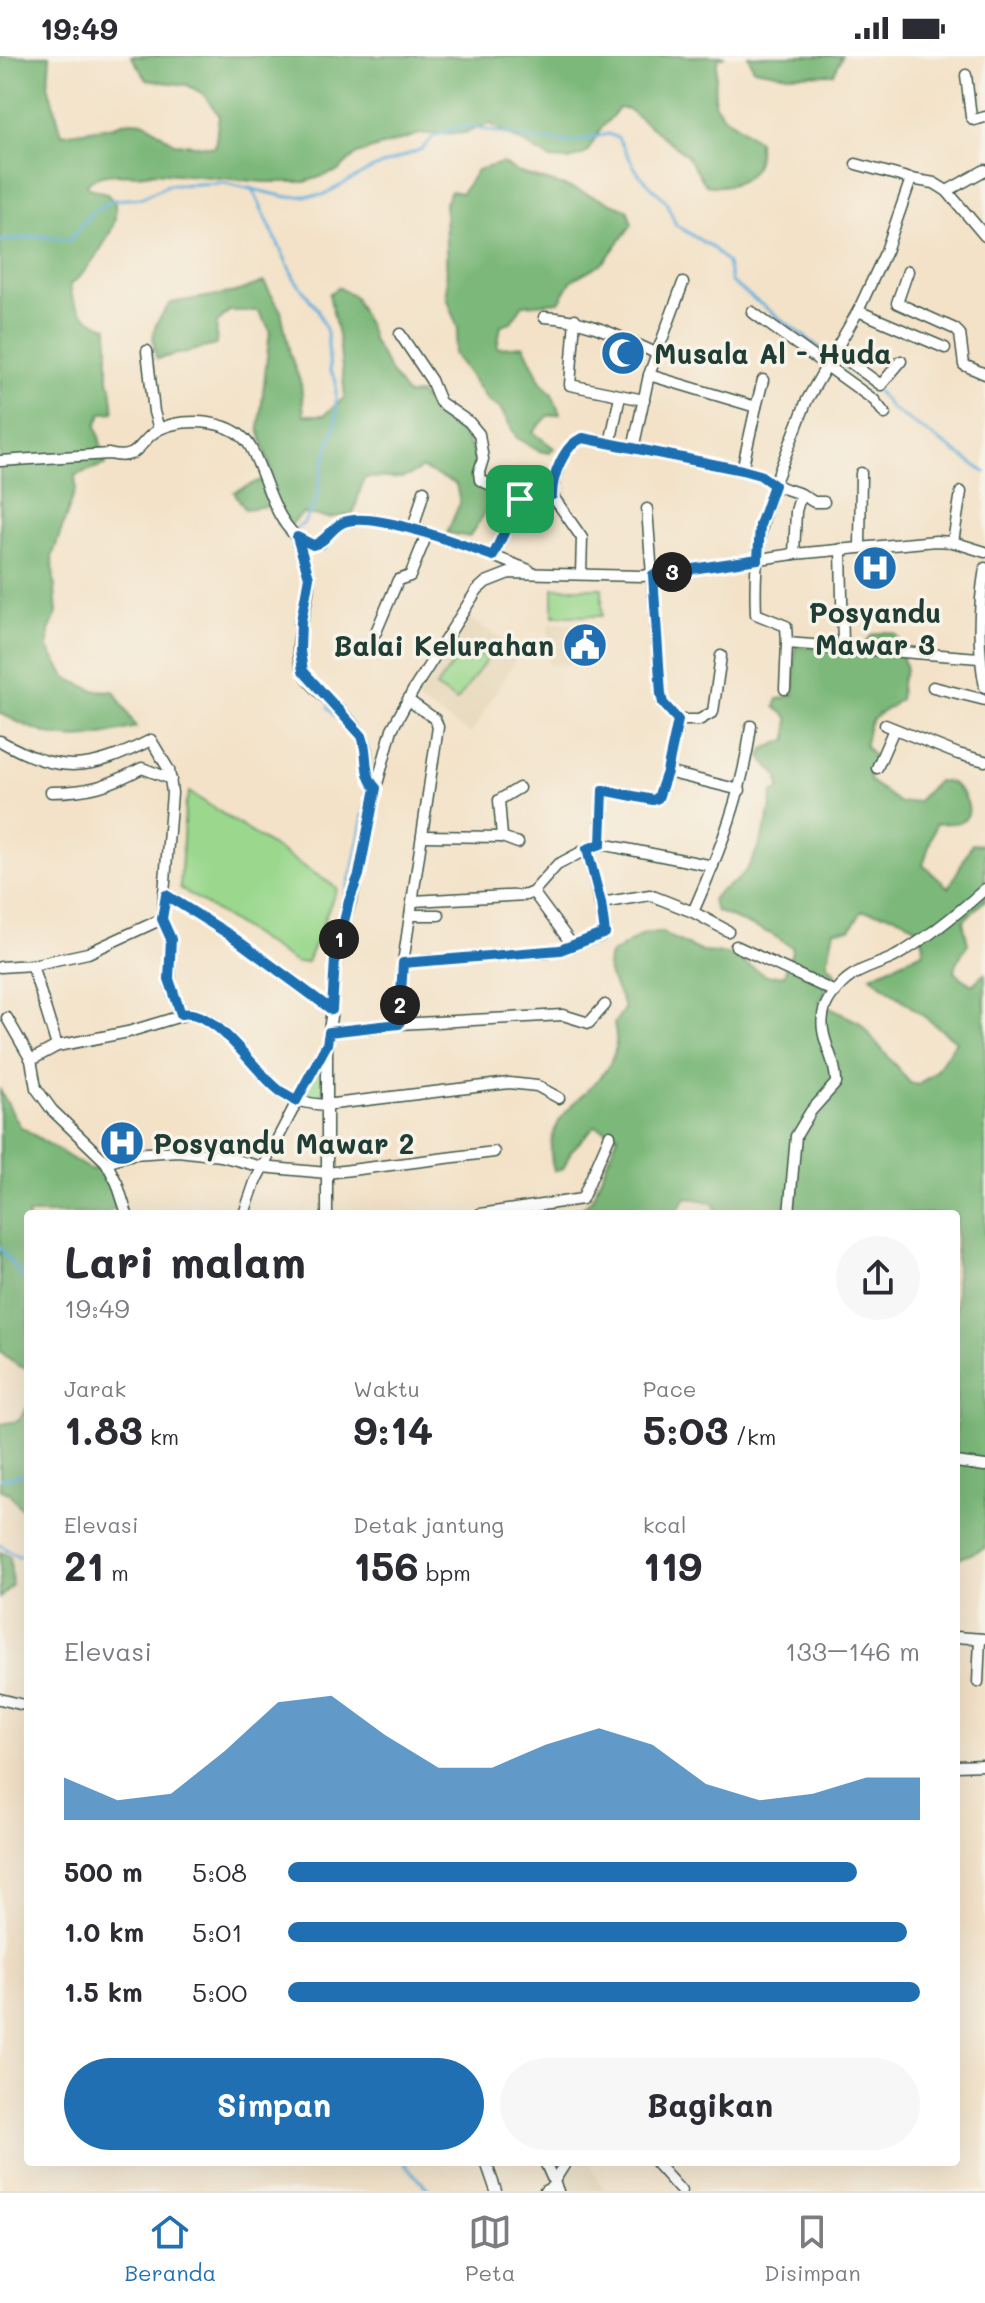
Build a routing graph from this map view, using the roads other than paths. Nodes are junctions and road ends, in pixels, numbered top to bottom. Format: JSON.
{"nodes":[{"id":1,"x":966,"y":75,"type":"dead end"},
{"id":2,"x":985,"y":117,"type":"edge"},
{"id":3,"x":856,"y":164,"type":"dead end"},
{"id":4,"x":985,"y":170,"type":"edge"},
{"id":5,"x":911,"y":179,"type":"junction"},
{"id":6,"x":947,"y":191,"type":"junction"},
{"id":7,"x":985,"y":236,"type":"edge"},
{"id":8,"x":908,"y":271,"type":"dead end"},
{"id":9,"x":683,"y":283,"type":"dead end"},
{"id":10,"x":858,"y":311,"type":"junction"},
{"id":11,"x":752,"y":312,"type":"dead end"},
{"id":12,"x":544,"y":317,"type":"dead end"},
{"id":13,"x":575,"y":319,"type":"junction"},
{"id":14,"x":400,"y":334,"type":"dead end"},
{"id":15,"x":945,"y":348,"type":"dead end"},
{"id":16,"x":147,"y":351,"type":"dead end"},
{"id":17,"x":656,"y":353,"type":"junction"},
{"id":18,"x":832,"y":359,"type":"junction"},
{"id":19,"x":901,"y":361,"type":"dead end"},
{"id":20,"x":974,"y":370,"type":"edge"},
{"id":21,"x":649,"y":375,"type":"junction"},
{"id":22,"x":763,"y":380,"type":"dead end"},
{"id":23,"x":620,"y":396,"type":"junction"},
{"id":24,"x":644,"y":400,"type":"junction"},
{"id":25,"x":756,"y":407,"type":"junction"},
{"id":26,"x":885,"y":414,"type":"dead end"},
{"id":27,"x":159,"y":429,"type":"junction"},
{"id":28,"x":610,"y":444,"type":"junction"},
{"id":29,"x":633,"y":449,"type":"junction"},
{"id":30,"x":0,"y":461,"type":"edge"},
{"id":31,"x":742,"y":470,"type":"junction"},
{"id":32,"x":861,"y":473,"type":"dead end"},
{"id":33,"x":774,"y":485,"type":"junction"},
{"id":34,"x":424,"y":491,"type":"dead end"},
{"id":35,"x":961,"y":492,"type":"dead end"},
{"id":36,"x":801,"y":494,"type":"junction"},
{"id":37,"x":552,"y":495,"type":"junction"},
{"id":38,"x":520,"y":499,"type":"junction"},
{"id":39,"x":824,"y":502,"type":"dead end"},
{"id":40,"x":647,"y":509,"type":"dead end"},
{"id":41,"x":413,"y":529,"type":"junction"},
{"id":42,"x":293,"y":533,"type":"junction"},
{"id":43,"x":427,"y":534,"type":"junction"},
{"id":44,"x":953,"y":542,"type":"junction"},
{"id":45,"x":860,"y":547,"type":"junction"},
{"id":46,"x":841,"y":549,"type":"junction"},
{"id":47,"x":985,"y":552,"type":"edge"},
{"id":48,"x":794,"y":554,"type":"junction"},
{"id":49,"x":495,"y":557,"type":"junction"},
{"id":50,"x":758,"y":559,"type":"junction"},
{"id":51,"x":985,"y":568,"type":"edge"},
{"id":52,"x":535,"y":572,"type":"junction"},
{"id":53,"x":581,"y":574,"type":"junction"},
{"id":54,"x":502,"y":575,"type":"junction"},
{"id":55,"x":653,"y":575,"type":"junction"},
{"id":56,"x":376,"y":632,"type":"dead end"},
{"id":57,"x":787,"y":643,"type":"junction"},
{"id":58,"x":843,"y":646,"type":"junction"},
{"id":59,"x":721,"y":656,"type":"dead end"},
{"id":60,"x":979,"y":658,"type":"junction"},
{"id":61,"x":933,"y":687,"type":"dead end"},
{"id":62,"x":985,"y":687,"type":"edge"},
{"id":63,"x":785,"y":689,"type":"dead end"},
{"id":64,"x":408,"y":700,"type":"junction"},
{"id":65,"x":985,"y":700,"type":"edge"},
{"id":66,"x":678,"y":720,"type":"junction"},
{"id":67,"x":751,"y":726,"type":"dead end"},
{"id":68,"x":0,"y":741,"type":"edge"},
{"id":69,"x":985,"y":761,"type":"edge"},
{"id":70,"x":877,"y":768,"type":"dead end"},
{"id":71,"x":667,"y":772,"type":"junction"},
{"id":72,"x":171,"y":779,"type":"junction"},
{"id":73,"x":376,"y":788,"type":"junction"},
{"id":74,"x":519,"y":788,"type":"dead end"},
{"id":75,"x":740,"y":790,"type":"junction"},
{"id":76,"x":51,"y":792,"type":"dead end"},
{"id":77,"x":422,"y":836,"type":"junction"},
{"id":78,"x":502,"y":837,"type":"junction"},
{"id":79,"x":518,"y":843,"type":"dead end"},
{"id":80,"x":601,"y":844,"type":"junction"},
{"id":81,"x":587,"y":849,"type":"junction"},
{"id":82,"x":713,"y":866,"type":"junction"},
{"id":83,"x":985,"y":889,"type":"edge"},
{"id":84,"x":533,"y":892,"type":"junction"},
{"id":85,"x":166,"y":895,"type":"junction"},
{"id":86,"x":413,"y":901,"type":"junction"},
{"id":87,"x":601,"y":903,"type":"junction"},
{"id":88,"x":695,"y":908,"type":"junction"},
{"id":89,"x":411,"y":915,"type":"junction"},
{"id":90,"x":439,"y":915,"type":"dead end"},
{"id":91,"x":162,"y":919,"type":"junction"},
{"id":92,"x":728,"y":931,"type":"dead end"},
{"id":93,"x":573,"y":946,"type":"junction"},
{"id":94,"x":736,"y":946,"type":"dead end"},
{"id":95,"x":403,"y":963,"type":"junction"},
{"id":96,"x":32,"y":965,"type":"junction"},
{"id":97,"x":0,"y":967,"type":"edge"},
{"id":98,"x":835,"y":992,"type":"junction"},
{"id":99,"x":605,"y":1005,"type":"dead end"},
{"id":100,"x":332,"y":1010,"type":"junction"},
{"id":101,"x":181,"y":1014,"type":"junction"},
{"id":102,"x":7,"y":1018,"type":"dead end"},
{"id":103,"x":399,"y":1024,"type":"junction"},
{"id":104,"x":329,"y":1032,"type":"junction"},
{"id":105,"x":327,"y":1044,"type":"junction"},
{"id":106,"x":57,"y":1046,"type":"junction"},
{"id":107,"x":31,"y":1060,"type":"junction"},
{"id":108,"x":559,"y":1098,"type":"dead end"},
{"id":109,"x":296,"y":1101,"type":"junction"},
{"id":110,"x":325,"y":1105,"type":"junction"},
{"id":111,"x":610,"y":1135,"type":"dead end"},
{"id":112,"x":494,"y":1152,"type":"dead end"},
{"id":113,"x":106,"y":1162,"type":"junction"},
{"id":114,"x":262,"y":1167,"type":"junction"},
{"id":115,"x":327,"y":1173,"type":"junction"},
{"id":116,"x":126,"y":1210,"type":"edge"},
{"id":117,"x":245,"y":1210,"type":"edge"},
{"id":118,"x":327,"y":1210,"type":"edge"},
{"id":119,"x":507,"y":1210,"type":"edge"},
{"id":120,"x":789,"y":1210,"type":"edge"},
{"id":121,"x":960,"y":1463,"type":"edge"},
{"id":122,"x":985,"y":1466,"type":"edge"},
{"id":123,"x":960,"y":1637,"type":"edge"},
{"id":124,"x":982,"y":1639,"type":"edge"},
{"id":125,"x":978,"y":1682,"type":"dead end"},
{"id":126,"x":0,"y":1699,"type":"edge"},
{"id":127,"x":24,"y":1705,"type":"edge"},
{"id":128,"x":985,"y":1765,"type":"edge"},
{"id":129,"x":960,"y":1766,"type":"edge"},
{"id":130,"x":487,"y":2166,"type":"edge"},
{"id":131,"x":547,"y":2166,"type":"edge"},
{"id":132,"x":564,"y":2166,"type":"edge"},
{"id":133,"x":659,"y":2166,"type":"edge"},
{"id":134,"x":556,"y":2186,"type":"edge"},
{"id":135,"x":496,"y":2191,"type":"edge"},
{"id":136,"x":545,"y":2191,"type":"edge"},
{"id":137,"x":681,"y":2191,"type":"edge"}],
"edges":[{"from":1,"to":2,"type":"street"},
{"from":3,"to":5,"type":"street"},
{"from":4,"to":6,"type":"street"},
{"from":5,"to":6,"type":"street"},
{"from":5,"to":10,"type":"street"},
{"from":6,"to":7,"type":"street"},
{"from":8,"to":20,"type":"street"},
{"from":9,"to":17,"type":"street"},
{"from":10,"to":15,"type":"street"},
{"from":10,"to":18,"type":"street"},
{"from":11,"to":18,"type":"street"},
{"from":12,"to":13,"type":"street"},
{"from":13,"to":17,"type":"street"},
{"from":13,"to":23,"type":"street"},
{"from":14,"to":38,"type":"street"},
{"from":16,"to":27,"type":"street"},
{"from":17,"to":21,"type":"street"},
{"from":18,"to":19,"type":"street"},
{"from":18,"to":26,"type":"street"},
{"from":18,"to":33,"type":"street"},
{"from":21,"to":24,"type":"street"},
{"from":21,"to":25,"type":"street"},
{"from":22,"to":25,"type":"street"},
{"from":23,"to":24,"type":"street"},
{"from":23,"to":28,"type":"street"},
{"from":24,"to":29,"type":"street"},
{"from":25,"to":31,"type":"street"},
{"from":27,"to":30,"type":"street"},
{"from":27,"to":42,"type":"street"},
{"from":28,"to":29,"type":"street"},
{"from":28,"to":37,"type":"street"},
{"from":29,"to":31,"type":"street"},
{"from":31,"to":33,"type":"street"},
{"from":32,"to":45,"type":"street"},
{"from":33,"to":36,"type":"street"},
{"from":33,"to":50,"type":"street"},
{"from":34,"to":41,"type":"street"},
{"from":35,"to":44,"type":"street"},
{"from":36,"to":39,"type":"street"},
{"from":36,"to":48,"type":"street"},
{"from":37,"to":38,"type":"street"},
{"from":37,"to":53,"type":"street"},
{"from":38,"to":49,"type":"street"},
{"from":40,"to":55,"type":"street"},
{"from":41,"to":42,"type":"street"},
{"from":41,"to":43,"type":"street"},
{"from":42,"to":73,"type":"street"},
{"from":43,"to":49,"type":"street"},
{"from":43,"to":56,"type":"street"},
{"from":44,"to":45,"type":"street"},
{"from":44,"to":47,"type":"street"},
{"from":45,"to":46,"type":"street"},
{"from":46,"to":48,"type":"street"},
{"from":46,"to":58,"type":"street"},
{"from":48,"to":50,"type":"street"},
{"from":49,"to":52,"type":"street"},
{"from":49,"to":54,"type":"street"},
{"from":50,"to":55,"type":"street"},
{"from":50,"to":57,"type":"street"},
{"from":51,"to":60,"type":"street"},
{"from":52,"to":53,"type":"street"},
{"from":52,"to":54,"type":"street"},
{"from":53,"to":55,"type":"street"},
{"from":54,"to":64,"type":"street"},
{"from":55,"to":66,"type":"street"},
{"from":57,"to":58,"type":"street"},
{"from":57,"to":63,"type":"street"},
{"from":58,"to":60,"type":"street"},
{"from":59,"to":66,"type":"street"},
{"from":60,"to":62,"type":"street"},
{"from":61,"to":65,"type":"street"},
{"from":64,"to":73,"type":"street"},
{"from":64,"to":77,"type":"street"},
{"from":66,"to":71,"type":"street"},
{"from":67,"to":75,"type":"street"},
{"from":68,"to":72,"type":"street"},
{"from":69,"to":70,"type":"street"},
{"from":71,"to":75,"type":"street"},
{"from":71,"to":80,"type":"street"},
{"from":72,"to":76,"type":"street"},
{"from":72,"to":85,"type":"street"},
{"from":73,"to":100,"type":"street"},
{"from":74,"to":78,"type":"street"},
{"from":75,"to":82,"type":"street"},
{"from":77,"to":78,"type":"street"},
{"from":77,"to":86,"type":"street"},
{"from":78,"to":79,"type":"street"},
{"from":80,"to":81,"type":"street"},
{"from":80,"to":82,"type":"street"},
{"from":81,"to":84,"type":"street"},
{"from":81,"to":87,"type":"street"},
{"from":82,"to":88,"type":"street"},
{"from":83,"to":98,"type":"street"},
{"from":84,"to":86,"type":"street"},
{"from":84,"to":93,"type":"street"},
{"from":85,"to":91,"type":"street"},
{"from":85,"to":100,"type":"street"},
{"from":86,"to":89,"type":"street"},
{"from":87,"to":88,"type":"street"},
{"from":87,"to":93,"type":"street"},
{"from":88,"to":92,"type":"street"},
{"from":89,"to":90,"type":"street"},
{"from":89,"to":95,"type":"street"},
{"from":91,"to":96,"type":"street"},
{"from":91,"to":101,"type":"street"},
{"from":93,"to":95,"type":"street"},
{"from":94,"to":98,"type":"street"},
{"from":95,"to":103,"type":"street"},
{"from":96,"to":97,"type":"street"},
{"from":96,"to":106,"type":"street"},
{"from":98,"to":120,"type":"street"},
{"from":99,"to":103,"type":"street"},
{"from":100,"to":104,"type":"street"},
{"from":101,"to":106,"type":"street"},
{"from":101,"to":109,"type":"street"},
{"from":102,"to":107,"type":"street"},
{"from":103,"to":104,"type":"street"},
{"from":104,"to":105,"type":"street"},
{"from":105,"to":109,"type":"street"},
{"from":105,"to":110,"type":"street"},
{"from":106,"to":107,"type":"street"},
{"from":107,"to":113,"type":"street"},
{"from":108,"to":110,"type":"street"},
{"from":109,"to":110,"type":"street"},
{"from":109,"to":114,"type":"street"},
{"from":110,"to":115,"type":"street"},
{"from":111,"to":119,"type":"street"},
{"from":112,"to":115,"type":"street"},
{"from":113,"to":114,"type":"street"},
{"from":113,"to":116,"type":"street"},
{"from":114,"to":115,"type":"street"},
{"from":114,"to":117,"type":"street"},
{"from":115,"to":118,"type":"street"},
{"from":121,"to":122,"type":"street"},
{"from":123,"to":124,"type":"street"},
{"from":124,"to":125,"type":"street"},
{"from":126,"to":127,"type":"street"},
{"from":128,"to":129,"type":"street"},
{"from":130,"to":135,"type":"street"},
{"from":131,"to":134,"type":"street"},
{"from":132,"to":134,"type":"street"},
{"from":133,"to":137,"type":"street"},
{"from":134,"to":136,"type":"street"}]}
